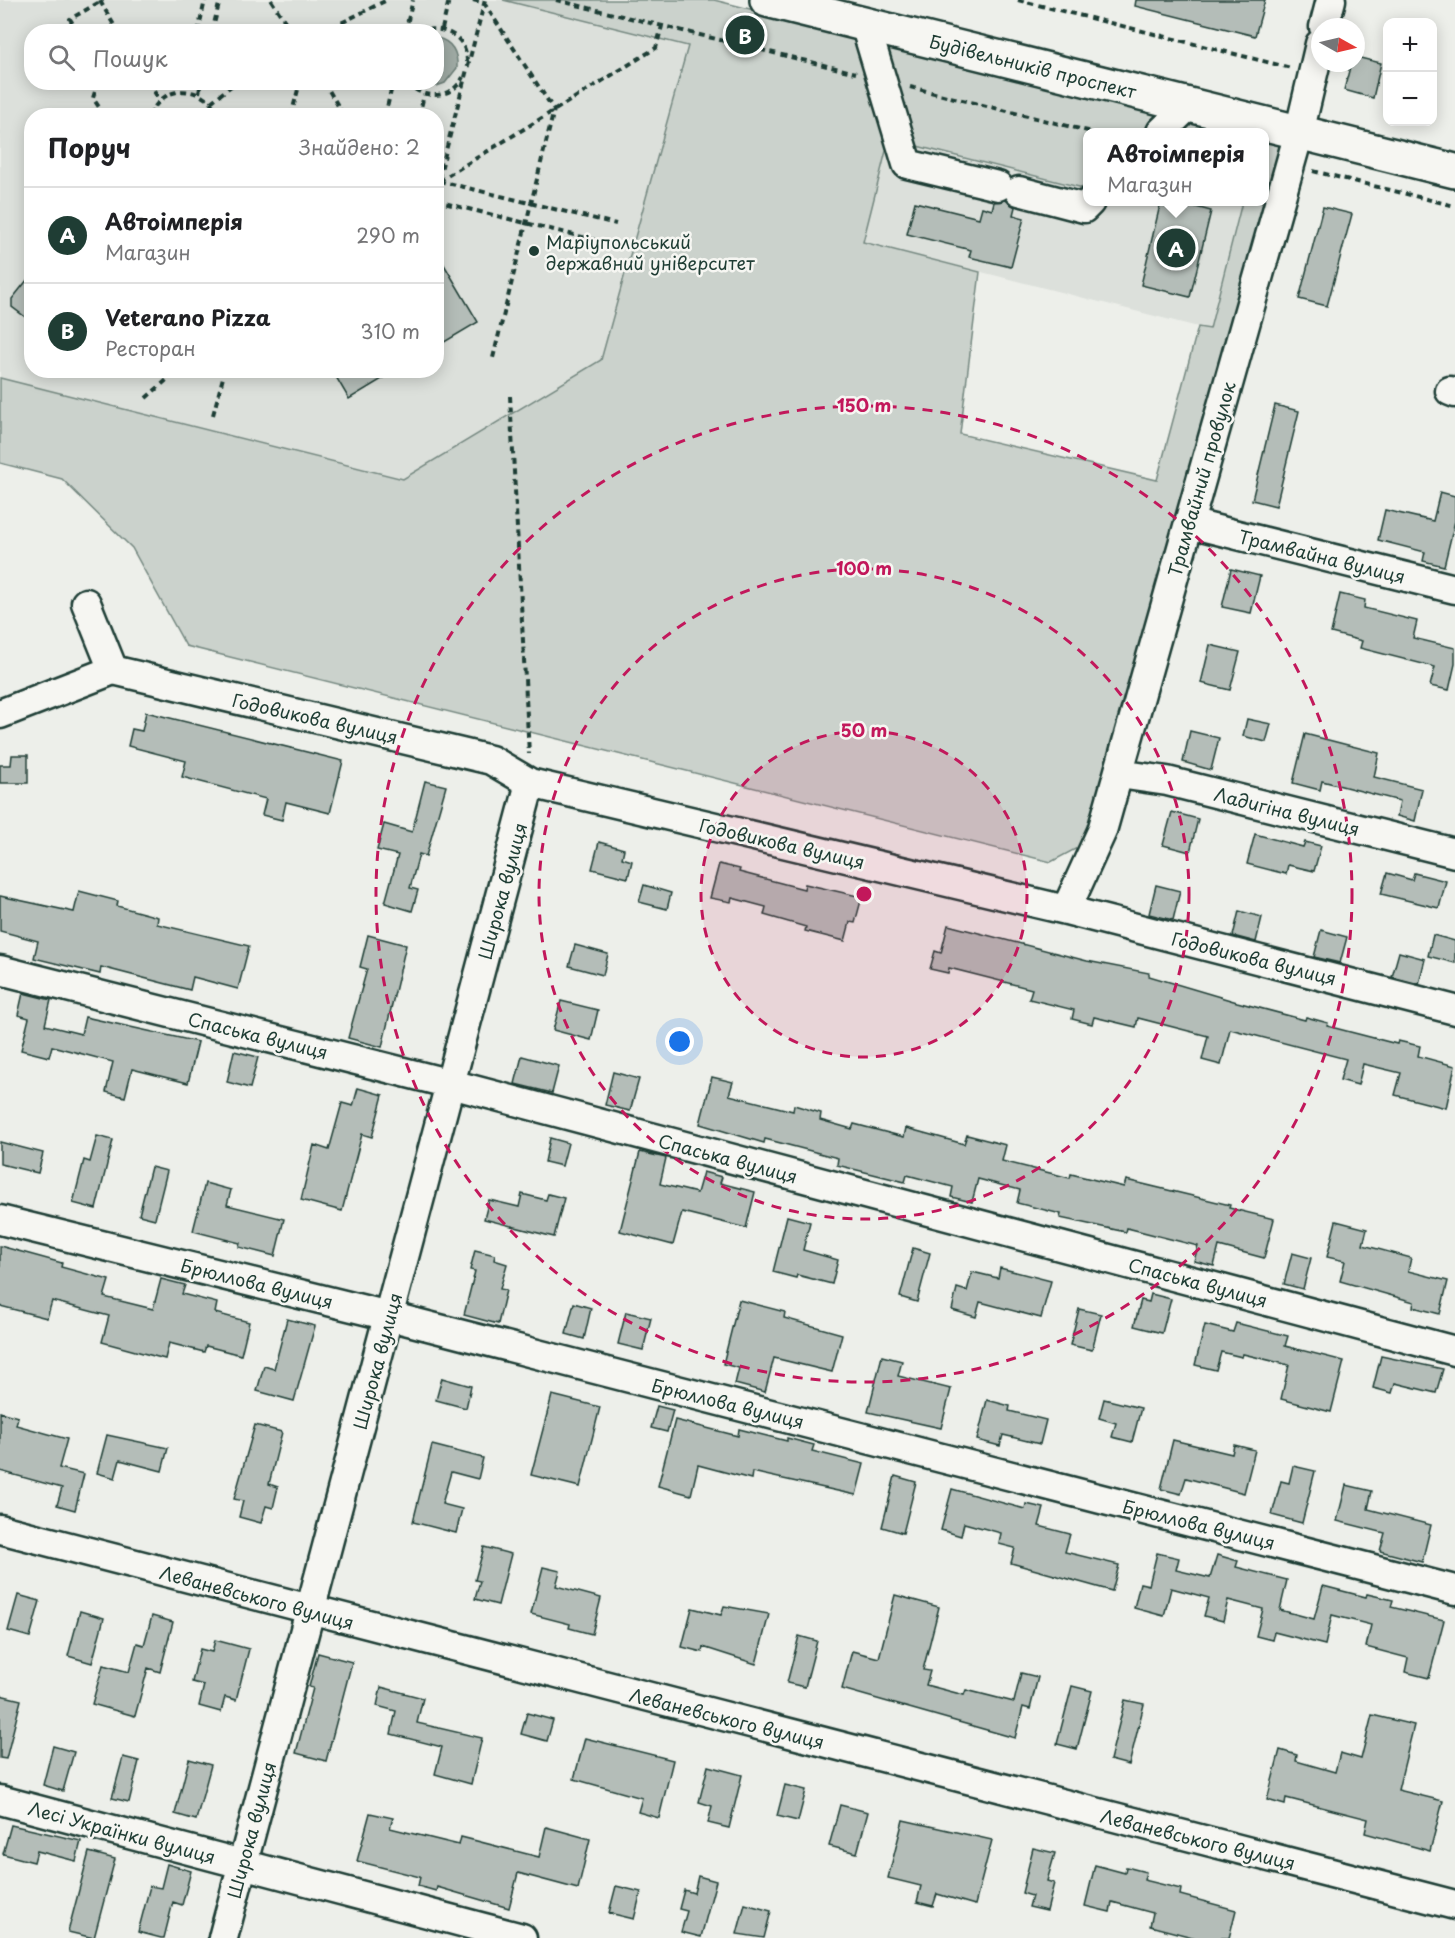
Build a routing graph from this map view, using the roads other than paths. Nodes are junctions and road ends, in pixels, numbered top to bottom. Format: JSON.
{"nodes":[{"id":1,"x":767,"y":0,"type":"edge"},
{"id":2,"x":1331,"y":0,"type":"edge"},
{"id":3,"x":1326,"y":18,"type":"edge"},
{"id":4,"x":865,"y":24,"type":"junction"},
{"id":5,"x":1313,"y":72,"type":"edge"},
{"id":6,"x":1190,"y":105,"type":"junction"},
{"id":7,"x":1165,"y":128,"type":"edge"},
{"id":8,"x":1299,"y":133,"type":"junction"},
{"id":9,"x":1455,"y":171,"type":"edge"},
{"id":10,"x":1086,"y":206,"type":"edge"},
{"id":11,"x":1189,"y":524,"type":"junction"},
{"id":12,"x":1455,"y":589,"type":"edge"},
{"id":13,"x":86,"y":603,"type":"dead end"},
{"id":14,"x":113,"y":670,"type":"junction"},
{"id":15,"x":0,"y":714,"type":"edge"},
{"id":16,"x":1119,"y":774,"type":"junction"},
{"id":17,"x":530,"y":783,"type":"junction"},
{"id":18,"x":1455,"y":853,"type":"edge"},
{"id":19,"x":1066,"y":910,"type":"junction"},
{"id":20,"x":0,"y":970,"type":"edge"},
{"id":21,"x":1455,"y":1010,"type":"edge"},
{"id":22,"x":451,"y":1084,"type":"junction"},
{"id":23,"x":0,"y":1220,"type":"edge"},
{"id":24,"x":389,"y":1316,"type":"junction"},
{"id":25,"x":1455,"y":1351,"type":"edge"},
{"id":26,"x":0,"y":1529,"type":"edge"},
{"id":27,"x":1455,"y":1590,"type":"edge"},
{"id":28,"x":310,"y":1611,"type":"junction"},
{"id":29,"x":0,"y":1800,"type":"edge"},
{"id":30,"x":242,"y":1864,"type":"junction"},
{"id":31,"x":1455,"y":1905,"type":"edge"},
{"id":32,"x":223,"y":1938,"type":"edge"},
{"id":33,"x":522,"y":1938,"type":"edge"}],
"edges":[{"from":1,"to":4,"type":"main road","name":"Будівельників проспект"},
{"from":2,"to":3,"type":"street"},
{"from":4,"to":6,"type":"main road","name":"Будівельників проспект"},
{"from":4,"to":10,"type":"street"},
{"from":5,"to":8,"type":"street","name":"Трамвайний провулок"},
{"from":6,"to":7,"type":"street"},
{"from":6,"to":8,"type":"main road","name":"Будівельників проспект"},
{"from":8,"to":9,"type":"main road","name":"Будівельників проспект"},
{"from":8,"to":11,"type":"street","name":"Трамвайний провулок"},
{"from":11,"to":12,"type":"street","name":"Трамвайна вулиця"},
{"from":11,"to":16,"type":"street","name":"Трамвайний провулок"},
{"from":13,"to":14,"type":"street"},
{"from":14,"to":15,"type":"street"},
{"from":14,"to":17,"type":"street","name":"Годовикова вулиця"},
{"from":16,"to":18,"type":"street","name":"Ладигіна вулиця"},
{"from":16,"to":19,"type":"street","name":"Трамвайний провулок"},
{"from":17,"to":19,"type":"street","name":"Годовикова вулиця"},
{"from":17,"to":22,"type":"street","name":"Широка вулиця"},
{"from":19,"to":21,"type":"street","name":"Годовикова вулиця"},
{"from":20,"to":22,"type":"street","name":"Спаська вулиця"},
{"from":22,"to":24,"type":"street","name":"Широка вулиця"},
{"from":22,"to":25,"type":"street","name":"Спаська вулиця"},
{"from":23,"to":24,"type":"street","name":"Брюллова вулиця"},
{"from":24,"to":27,"type":"street","name":"Брюллова вулиця"},
{"from":24,"to":28,"type":"street","name":"Широка вулиця"},
{"from":26,"to":28,"type":"street","name":"Леваневського вулиця"},
{"from":28,"to":30,"type":"street","name":"Широка вулиця"},
{"from":28,"to":31,"type":"street","name":"Леваневського вулиця"},
{"from":29,"to":30,"type":"street","name":"Лесі Українки вулиця"},
{"from":30,"to":32,"type":"street","name":"Широка вулиця"},
{"from":30,"to":33,"type":"street","name":"Лесі Українки вулиця"}]}
